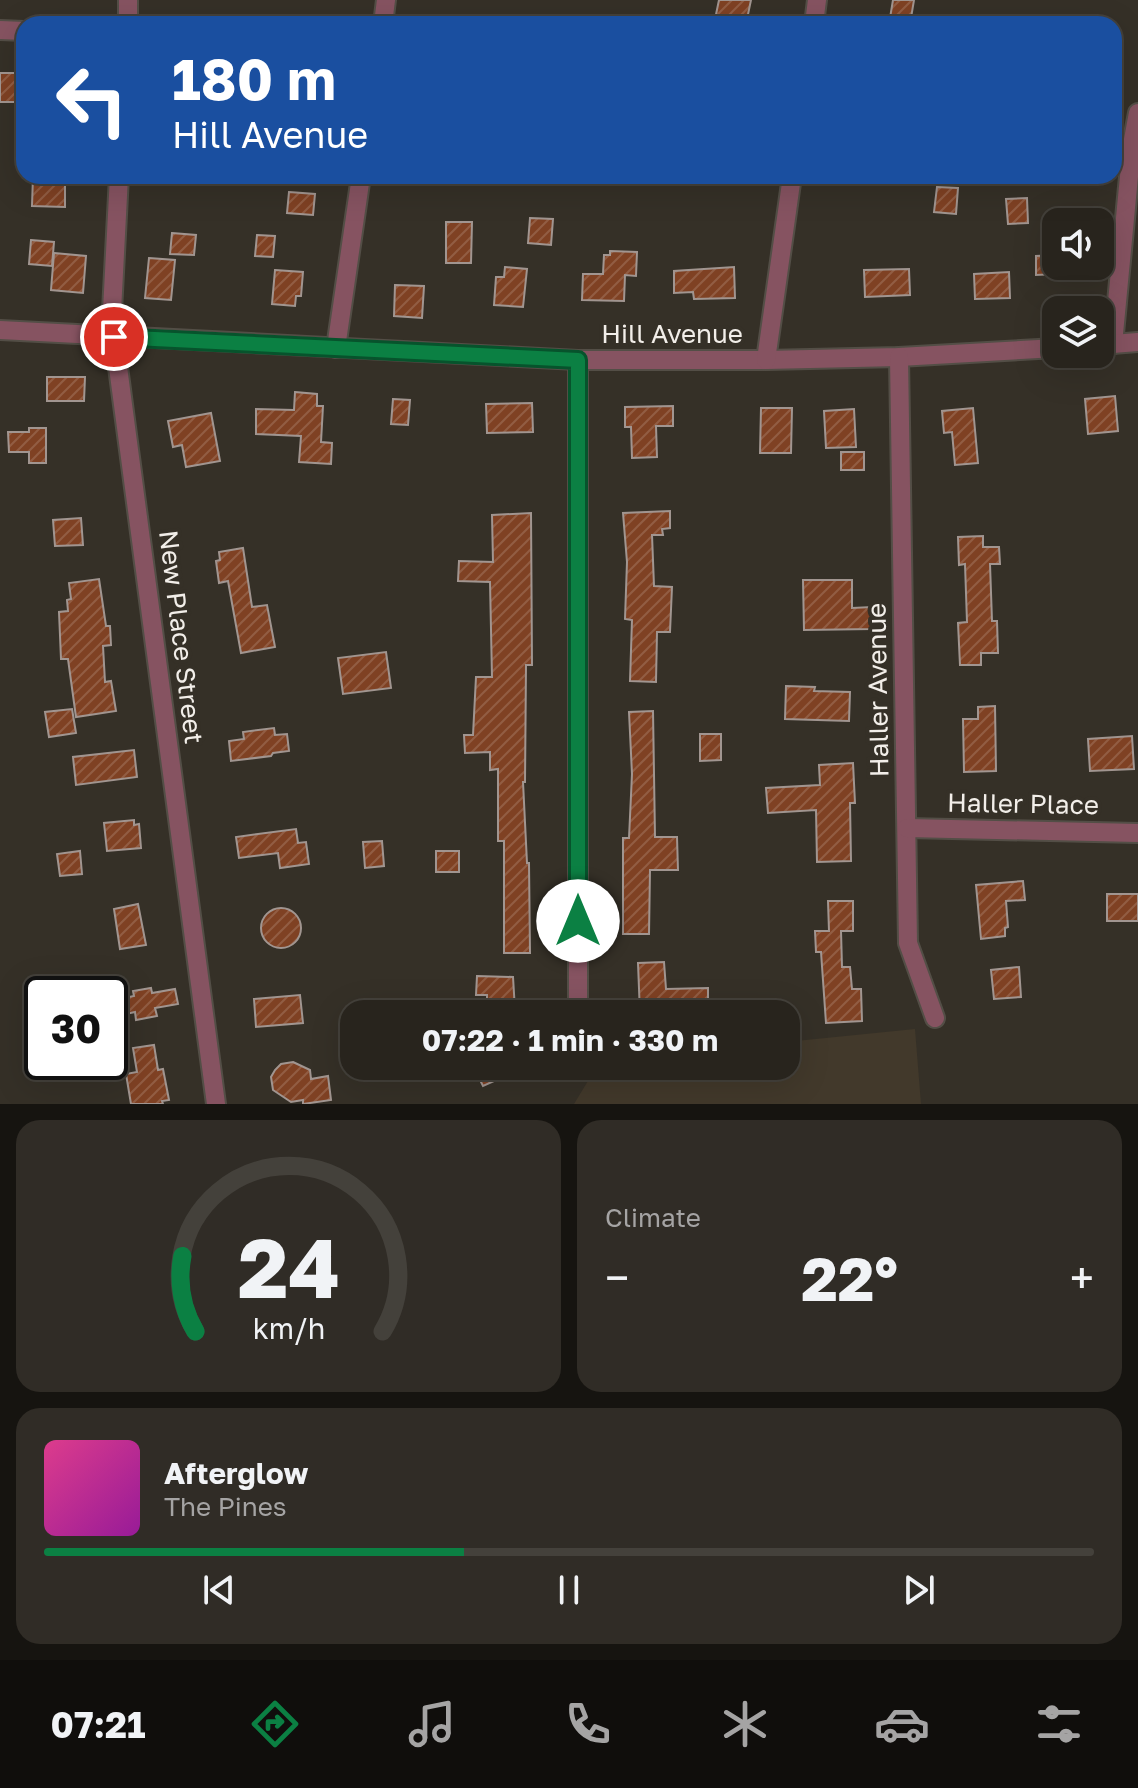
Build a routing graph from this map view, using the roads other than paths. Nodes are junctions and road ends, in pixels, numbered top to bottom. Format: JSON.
{"nodes":[{"id":1,"x":1138,"y":113,"type":"edge"},
{"id":2,"x":119,"y":184,"type":"edge"},
{"id":3,"x":360,"y":184,"type":"edge"},
{"id":4,"x":791,"y":184,"type":"edge"},
{"id":5,"x":1113,"y":296,"type":"edge"},
{"id":6,"x":0,"y":330,"type":"edge"},
{"id":7,"x":114,"y":337,"type":"junction"},
{"id":8,"x":1138,"y":342,"type":"edge"},
{"id":9,"x":1114,"y":344,"type":"edge"},
{"id":10,"x":336,"y":348,"type":"junction"},
{"id":11,"x":1042,"y":349,"type":"edge"},
{"id":12,"x":899,"y":357,"type":"junction"},
{"id":13,"x":578,"y":360,"type":"junction"},
{"id":14,"x":766,"y":360,"type":"junction"},
{"id":15,"x":907,"y":828,"type":"junction"},
{"id":16,"x":1138,"y":833,"type":"edge"},
{"id":17,"x":578,"y":1000,"type":"edge"},
{"id":18,"x":935,"y":1018,"type":"dead end"},
{"id":19,"x":216,"y":1104,"type":"edge"}],
"edges":[{"from":1,"to":5,"type":"street"},
{"from":2,"to":7,"type":"street","name":"New Place Street"},
{"from":3,"to":10,"type":"street"},
{"from":4,"to":14,"type":"street"},
{"from":6,"to":7,"type":"street","name":"Hill Avenue"},
{"from":7,"to":10,"type":"street","name":"Hill Avenue"},
{"from":7,"to":19,"type":"street","name":"New Place Street"},
{"from":8,"to":9,"type":"street"},
{"from":10,"to":13,"type":"street","name":"Hill Avenue"},
{"from":11,"to":12,"type":"street","name":"Hill Avenue"},
{"from":12,"to":14,"type":"street","name":"Hill Avenue"},
{"from":12,"to":15,"type":"street","name":"Haller Avenue"},
{"from":13,"to":14,"type":"street","name":"Hill Avenue"},
{"from":13,"to":17,"type":"street"},
{"from":15,"to":16,"type":"street","name":"Haller Place"},
{"from":15,"to":18,"type":"street","name":"Haller Avenue"}]}
